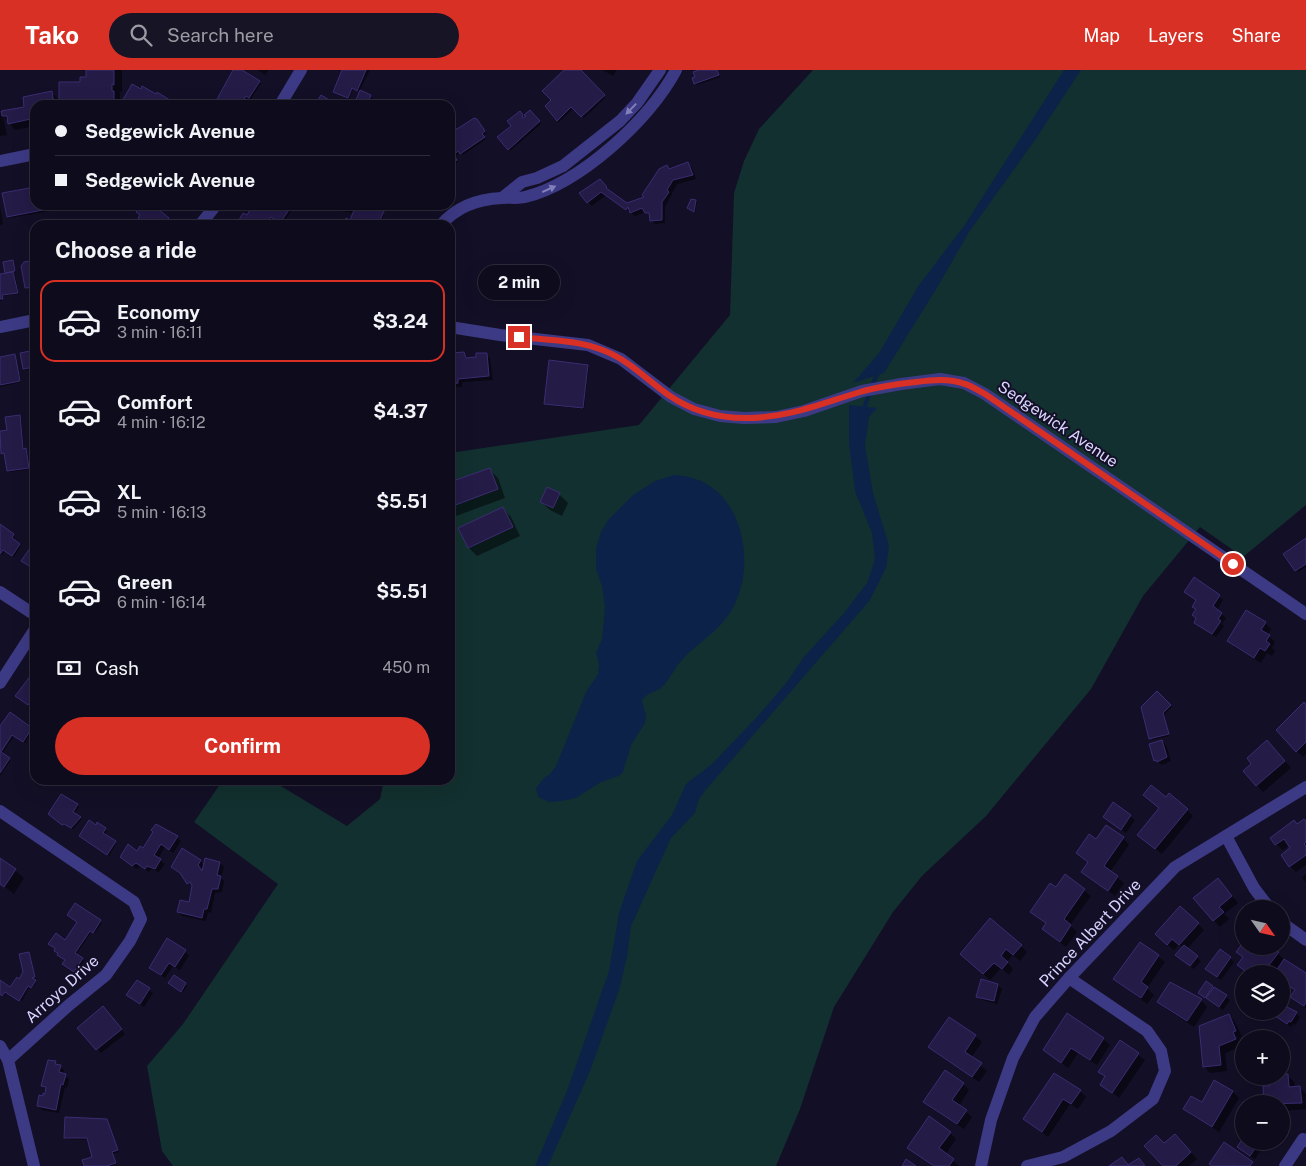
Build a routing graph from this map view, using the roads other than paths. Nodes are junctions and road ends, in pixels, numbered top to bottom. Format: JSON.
{"nodes":[{"id":1,"x":301,"y":70,"type":"edge"},
{"id":2,"x":660,"y":70,"type":"edge"},
{"id":3,"x":676,"y":70,"type":"edge"},
{"id":4,"x":283,"y":100,"type":"edge"},
{"id":5,"x":30,"y":155,"type":"edge"},
{"id":6,"x":0,"y":161,"type":"edge"},
{"id":7,"x":502,"y":198,"type":"junction"},
{"id":8,"x":212,"y":210,"type":"edge"},
{"id":9,"x":204,"y":220,"type":"edge"},
{"id":10,"x":447,"y":220,"type":"edge"},
{"id":11,"x":30,"y":321,"type":"edge"},
{"id":12,"x":0,"y":327,"type":"edge"},
{"id":13,"x":455,"y":328,"type":"edge"},
{"id":14,"x":0,"y":592,"type":"edge"},
{"id":15,"x":30,"y":613,"type":"edge"},
{"id":16,"x":1306,"y":614,"type":"edge"},
{"id":17,"x":30,"y":637,"type":"edge"},
{"id":18,"x":0,"y":683,"type":"edge"},
{"id":19,"x":1306,"y":788,"type":"edge"},
{"id":20,"x":0,"y":811,"type":"edge"},
{"id":21,"x":1226,"y":836,"type":"junction"},
{"id":22,"x":1263,"y":900,"type":"edge"},
{"id":23,"x":1290,"y":928,"type":"edge"},
{"id":24,"x":1306,"y":940,"type":"edge"},
{"id":25,"x":1069,"y":978,"type":"junction"},
{"id":26,"x":0,"y":1046,"type":"edge"},
{"id":27,"x":8,"y":1060,"type":"junction"},
{"id":28,"x":1305,"y":1140,"type":"edge"},
{"id":29,"x":34,"y":1166,"type":"edge"},
{"id":30,"x":981,"y":1166,"type":"edge"},
{"id":31,"x":1027,"y":1166,"type":"edge"},
{"id":32,"x":1285,"y":1166,"type":"edge"}],
"edges":[{"from":1,"to":4,"type":"street"},
{"from":2,"to":7,"type":"street","one_way":true},
{"from":7,"to":3,"type":"street","one_way":true},
{"from":5,"to":6,"type":"street"},
{"from":7,"to":10,"type":"street"},
{"from":8,"to":9,"type":"street"},
{"from":11,"to":12,"type":"street"},
{"from":13,"to":16,"type":"street","name":"Sedgewick Avenue"},
{"from":14,"to":15,"type":"street"},
{"from":17,"to":18,"type":"street"},
{"from":19,"to":21,"type":"street","name":"Prince Albert Drive"},
{"from":20,"to":27,"type":"street","name":"Arroyo Drive"},
{"from":21,"to":22,"type":"street"},
{"from":21,"to":25,"type":"street","name":"Prince Albert Drive"},
{"from":23,"to":24,"type":"street"},
{"from":25,"to":30,"type":"street","name":"Prince Albert Drive"},
{"from":25,"to":31,"type":"street"},
{"from":26,"to":27,"type":"street"},
{"from":27,"to":29,"type":"street"},
{"from":28,"to":32,"type":"street"}]}
